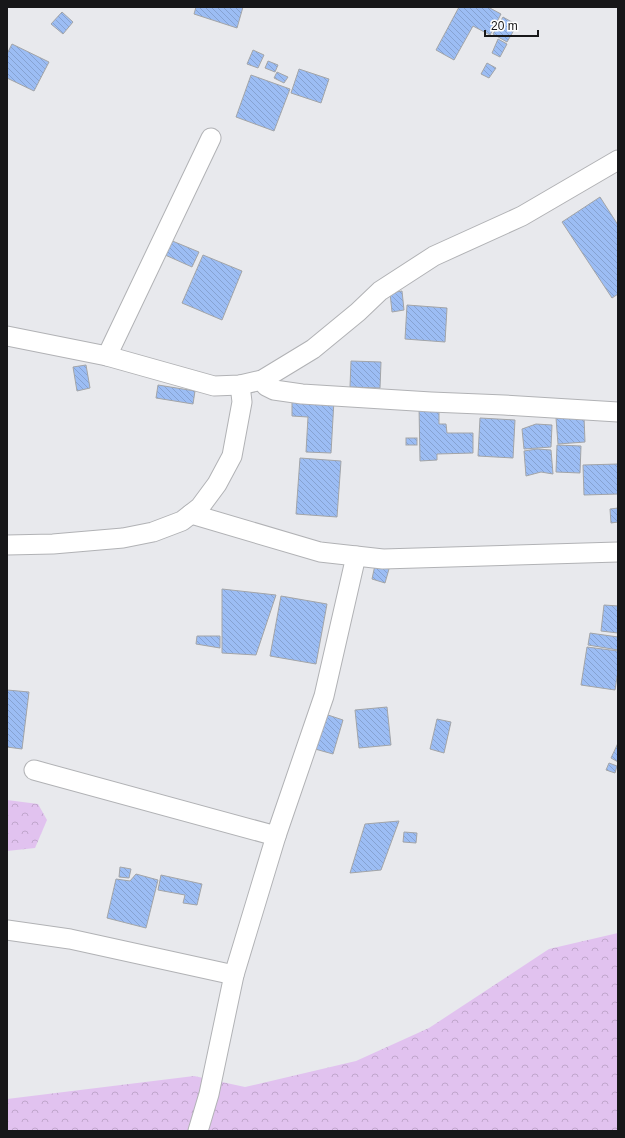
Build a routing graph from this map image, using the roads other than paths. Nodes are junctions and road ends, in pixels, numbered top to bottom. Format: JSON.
{"nodes":[{"id":1,"x":212,"y":138,"type":"dead end"},
{"id":2,"x":618,"y":160,"type":"edge"},
{"id":3,"x":7,"y":336,"type":"edge"},
{"id":4,"x":107,"y":356,"type":"junction"},
{"id":5,"x":262,"y":380,"type":"junction"},
{"id":6,"x":240,"y":385,"type":"junction"},
{"id":7,"x":618,"y":412,"type":"edge"},
{"id":8,"x":191,"y":514,"type":"junction"},
{"id":9,"x":7,"y":545,"type":"edge"},
{"id":10,"x":618,"y":552,"type":"edge"},
{"id":11,"x":356,"y":556,"type":"junction"},
{"id":12,"x":34,"y":770,"type":"dead end"},
{"id":13,"x":276,"y":836,"type":"junction"},
{"id":14,"x":7,"y":930,"type":"edge"},
{"id":15,"x":234,"y":975,"type":"junction"},
{"id":16,"x":198,"y":1131,"type":"edge"}],
"edges":[{"from":1,"to":4,"type":"street"},
{"from":2,"to":5,"type":"street"},
{"from":3,"to":4,"type":"street"},
{"from":4,"to":6,"type":"street"},
{"from":5,"to":6,"type":"street"},
{"from":5,"to":7,"type":"street"},
{"from":6,"to":8,"type":"street"},
{"from":8,"to":9,"type":"street"},
{"from":8,"to":11,"type":"street"},
{"from":10,"to":11,"type":"street"},
{"from":11,"to":13,"type":"street"},
{"from":12,"to":13,"type":"street"},
{"from":13,"to":15,"type":"street"},
{"from":14,"to":15,"type":"street"},
{"from":15,"to":16,"type":"street"}]}
